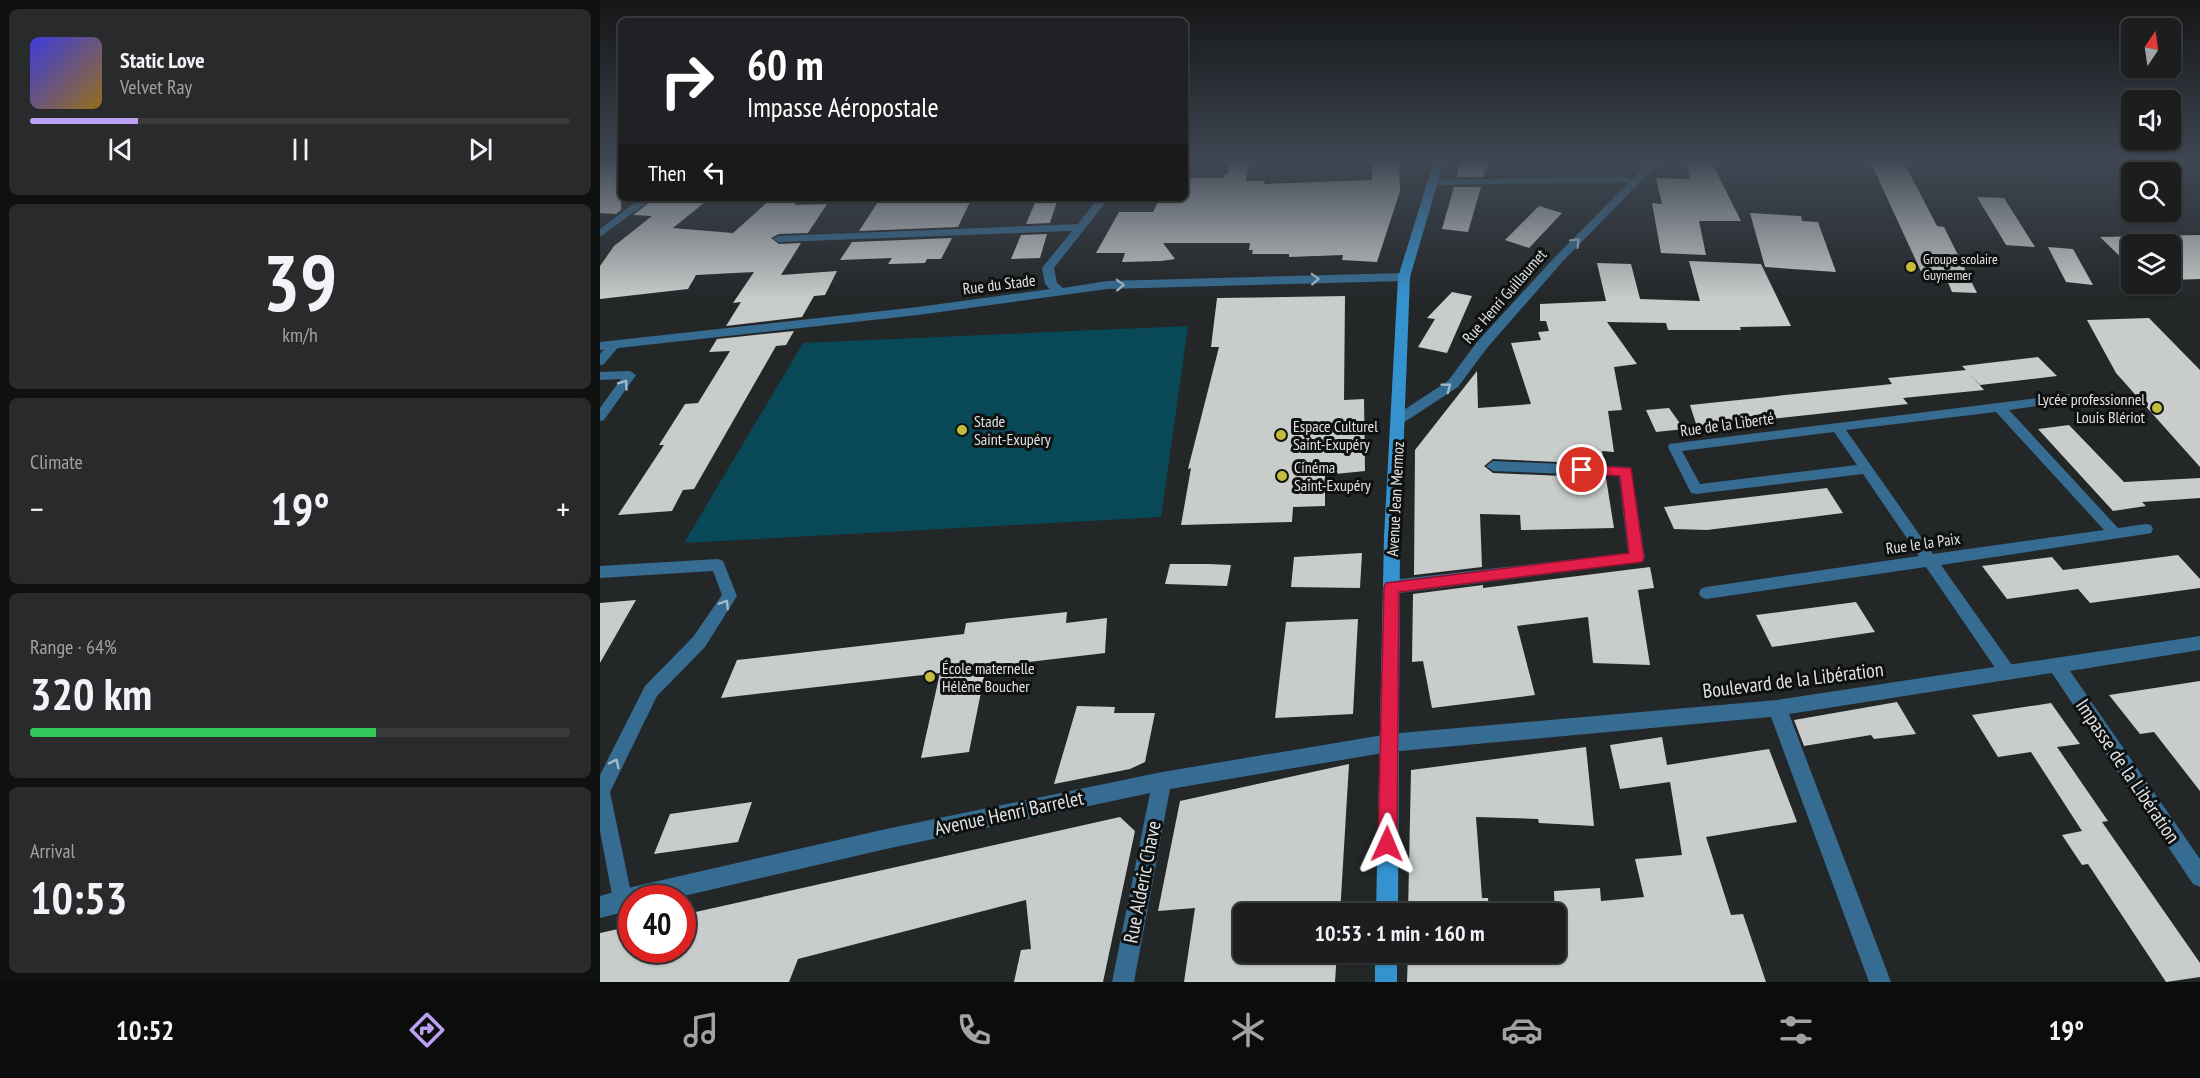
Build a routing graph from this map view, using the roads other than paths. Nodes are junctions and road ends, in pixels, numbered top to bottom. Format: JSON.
{"nodes":[{"id":1,"x":636,"y":207,"type":"edge"},
{"id":2,"x":1097,"y":207,"type":"edge"},
{"id":3,"x":1425,"y":207,"type":"edge"},
{"id":4,"x":1611,"y":207,"type":"edge"},
{"id":5,"x":1079,"y":228,"type":"junction"},
{"id":6,"x":600,"y":234,"type":"edge"},
{"id":7,"x":779,"y":239,"type":"dead end"},
{"id":8,"x":1404,"y":277,"type":"junction"},
{"id":9,"x":1062,"y":293,"type":"junction"},
{"id":10,"x":614,"y":345,"type":"junction"},
{"id":11,"x":600,"y":346,"type":"edge"},
{"id":12,"x":600,"y":361,"type":"edge"},
{"id":13,"x":600,"y":376,"type":"edge"},
{"id":14,"x":2071,"y":398,"type":"dead end"},
{"id":15,"x":1999,"y":407,"type":"junction"},
{"id":16,"x":600,"y":417,"type":"edge"},
{"id":17,"x":1398,"y":420,"type":"junction"},
{"id":18,"x":1837,"y":427,"type":"junction"},
{"id":19,"x":1493,"y":466,"type":"dead end"},
{"id":20,"x":1866,"y":469,"type":"junction"},
{"id":21,"x":2146,"y":529,"type":"dead end"},
{"id":22,"x":2115,"y":533,"type":"junction"},
{"id":23,"x":1929,"y":561,"type":"junction"},
{"id":24,"x":600,"y":572,"type":"edge"},
{"id":25,"x":1392,"y":587,"type":"junction"},
{"id":26,"x":1706,"y":594,"type":"dead end"},
{"id":27,"x":2200,"y":643,"type":"edge"},
{"id":28,"x":2057,"y":666,"type":"junction"},
{"id":29,"x":2008,"y":673,"type":"junction"},
{"id":30,"x":1777,"y":708,"type":"junction"},
{"id":31,"x":1389,"y":743,"type":"junction"},
{"id":32,"x":1162,"y":781,"type":"junction"},
{"id":33,"x":2200,"y":877,"type":"edge"},
{"id":34,"x":625,"y":885,"type":"edge"},
{"id":35,"x":689,"y":885,"type":"edge"},
{"id":36,"x":618,"y":902,"type":"edge"},
{"id":37,"x":1386,"y":903,"type":"edge"},
{"id":38,"x":600,"y":907,"type":"edge"},
{"id":39,"x":1386,"y":963,"type":"edge"},
{"id":40,"x":1123,"y":982,"type":"edge"},
{"id":41,"x":1386,"y":982,"type":"edge"},
{"id":42,"x":1880,"y":982,"type":"edge"}],
"edges":[{"from":1,"to":6,"type":"street"},
{"from":2,"to":5,"type":"street"},
{"from":3,"to":8,"type":"street","name":"Avenue Jean Mermoz"},
{"from":17,"to":4,"type":"street","name":"Rue Henri Guillaumet","one_way":true},
{"from":5,"to":7,"type":"street"},
{"from":5,"to":9,"type":"street"},
{"from":9,"to":8,"type":"street","name":"Rue du Stade","one_way":true},
{"from":8,"to":17,"type":"street","name":"Avenue Jean Mermoz"},
{"from":9,"to":10,"type":"street","name":"Rue du Stade"},
{"from":10,"to":11,"type":"street","name":"Rue du Stade"},
{"from":10,"to":12,"type":"lane"},
{"from":16,"to":13,"type":"lane","one_way":true},
{"from":14,"to":15,"type":"lane","name":"Rue de la Liberté"},
{"from":15,"to":18,"type":"lane","name":"Rue de la Liberté"},
{"from":15,"to":22,"type":"lane"},
{"from":17,"to":25,"type":"street","name":"Avenue Jean Mermoz"},
{"from":18,"to":20,"type":"lane"},
{"from":18,"to":20,"type":"lane","name":"Rue de la Liberté"},
{"from":19,"to":25,"type":"street"},
{"from":20,"to":23,"type":"lane"},
{"from":21,"to":22,"type":"lane","name":"Rue le la Paix"},
{"from":22,"to":23,"type":"lane","name":"Rue le la Paix"},
{"from":23,"to":26,"type":"lane","name":"Rue le la Paix"},
{"from":23,"to":29,"type":"lane"},
{"from":34,"to":24,"type":"lane","one_way":true},
{"from":25,"to":31,"type":"street","name":"Avenue Jean Mermoz"},
{"from":27,"to":28,"type":"street","name":"Boulevard de la Libération"},
{"from":28,"to":29,"type":"street","name":"Boulevard de la Libération"},
{"from":28,"to":33,"type":"street","name":"Impasse de la Libération"},
{"from":29,"to":30,"type":"street","name":"Boulevard de la Libération"},
{"from":30,"to":31,"type":"street","name":"Boulevard de la Libération"},
{"from":30,"to":42,"type":"street"},
{"from":31,"to":32,"type":"street","name":"Avenue Henri Barrelet"},
{"from":31,"to":37,"type":"street","name":"Avenue Jean Mermoz"},
{"from":32,"to":35,"type":"street","name":"Avenue Henri Barrelet"},
{"from":32,"to":40,"type":"street","name":"Rue Alderic Chave"},
{"from":36,"to":38,"type":"street","name":"Avenue Henri Barrelet"},
{"from":39,"to":41,"type":"street"}]}
